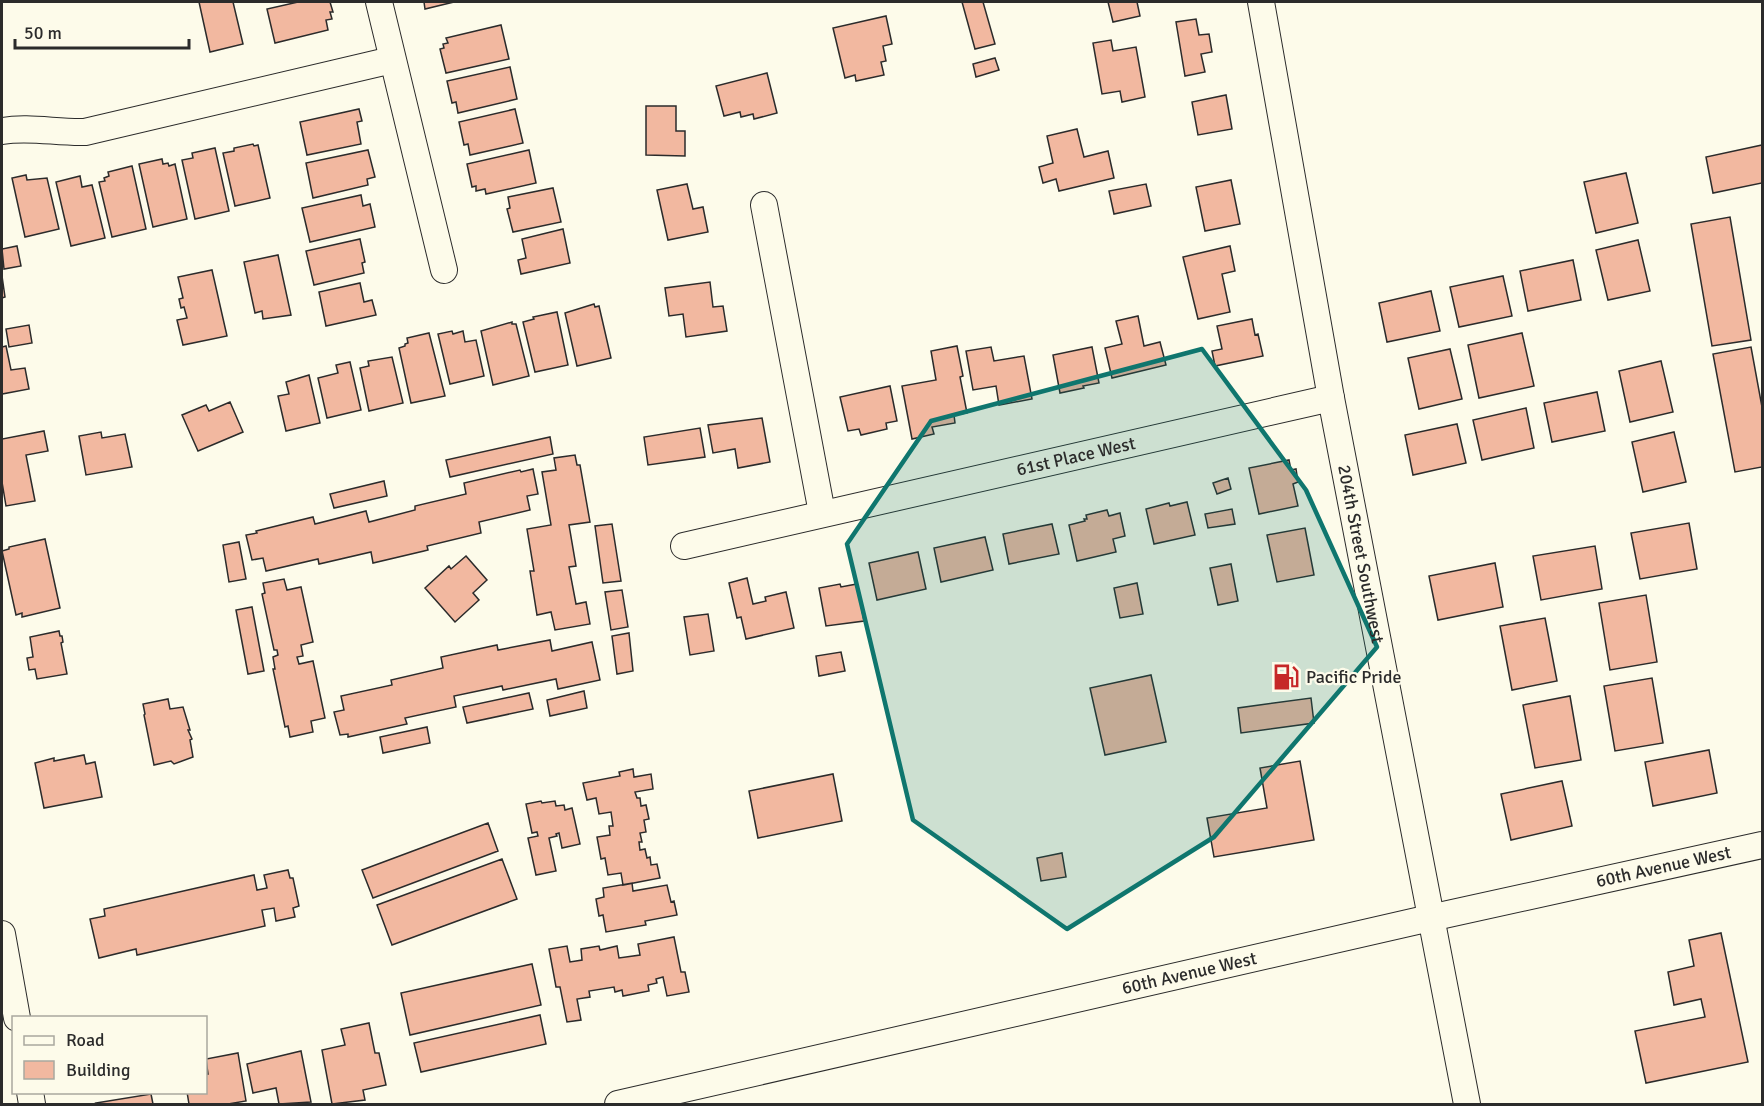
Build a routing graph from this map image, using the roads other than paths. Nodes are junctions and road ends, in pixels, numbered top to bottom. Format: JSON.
{"nodes":[{"id":1,"x":379,"y":2,"type":"edge"},
{"id":2,"x":1262,"y":2,"type":"edge"},
{"id":3,"x":392,"y":60,"type":"junction"},
{"id":4,"x":2,"y":131,"type":"edge"},
{"id":5,"x":764,"y":206,"type":"dead end"},
{"id":6,"x":444,"y":270,"type":"dead end"},
{"id":7,"x":1331,"y":398,"type":"junction"},
{"id":8,"x":822,"y":513,"type":"junction"},
{"id":9,"x":684,"y":546,"type":"dead end"},
{"id":10,"x":1762,"y":845,"type":"edge"},
{"id":11,"x":1430,"y":918,"type":"junction"},
{"id":12,"x":2,"y":934,"type":"edge"},
{"id":13,"x":17,"y":1016,"type":"edge"},
{"id":14,"x":618,"y":1104,"type":"edge"},
{"id":15,"x":1467,"y":1104,"type":"edge"}],
"edges":[{"from":1,"to":3,"type":"street"},
{"from":2,"to":7,"type":"street","name":"204th Street Southwest"},
{"from":3,"to":4,"type":"street"},
{"from":3,"to":6,"type":"street"},
{"from":5,"to":8,"type":"street"},
{"from":7,"to":8,"type":"street","name":"61st Place West"},
{"from":7,"to":11,"type":"street","name":"204th Street Southwest"},
{"from":8,"to":9,"type":"street","name":"61st Place West"},
{"from":10,"to":11,"type":"street","name":"60th Avenue West"},
{"from":11,"to":14,"type":"street","name":"60th Avenue West"},
{"from":11,"to":15,"type":"street","name":"204th Street Southwest"},
{"from":12,"to":13,"type":"street"}]}
